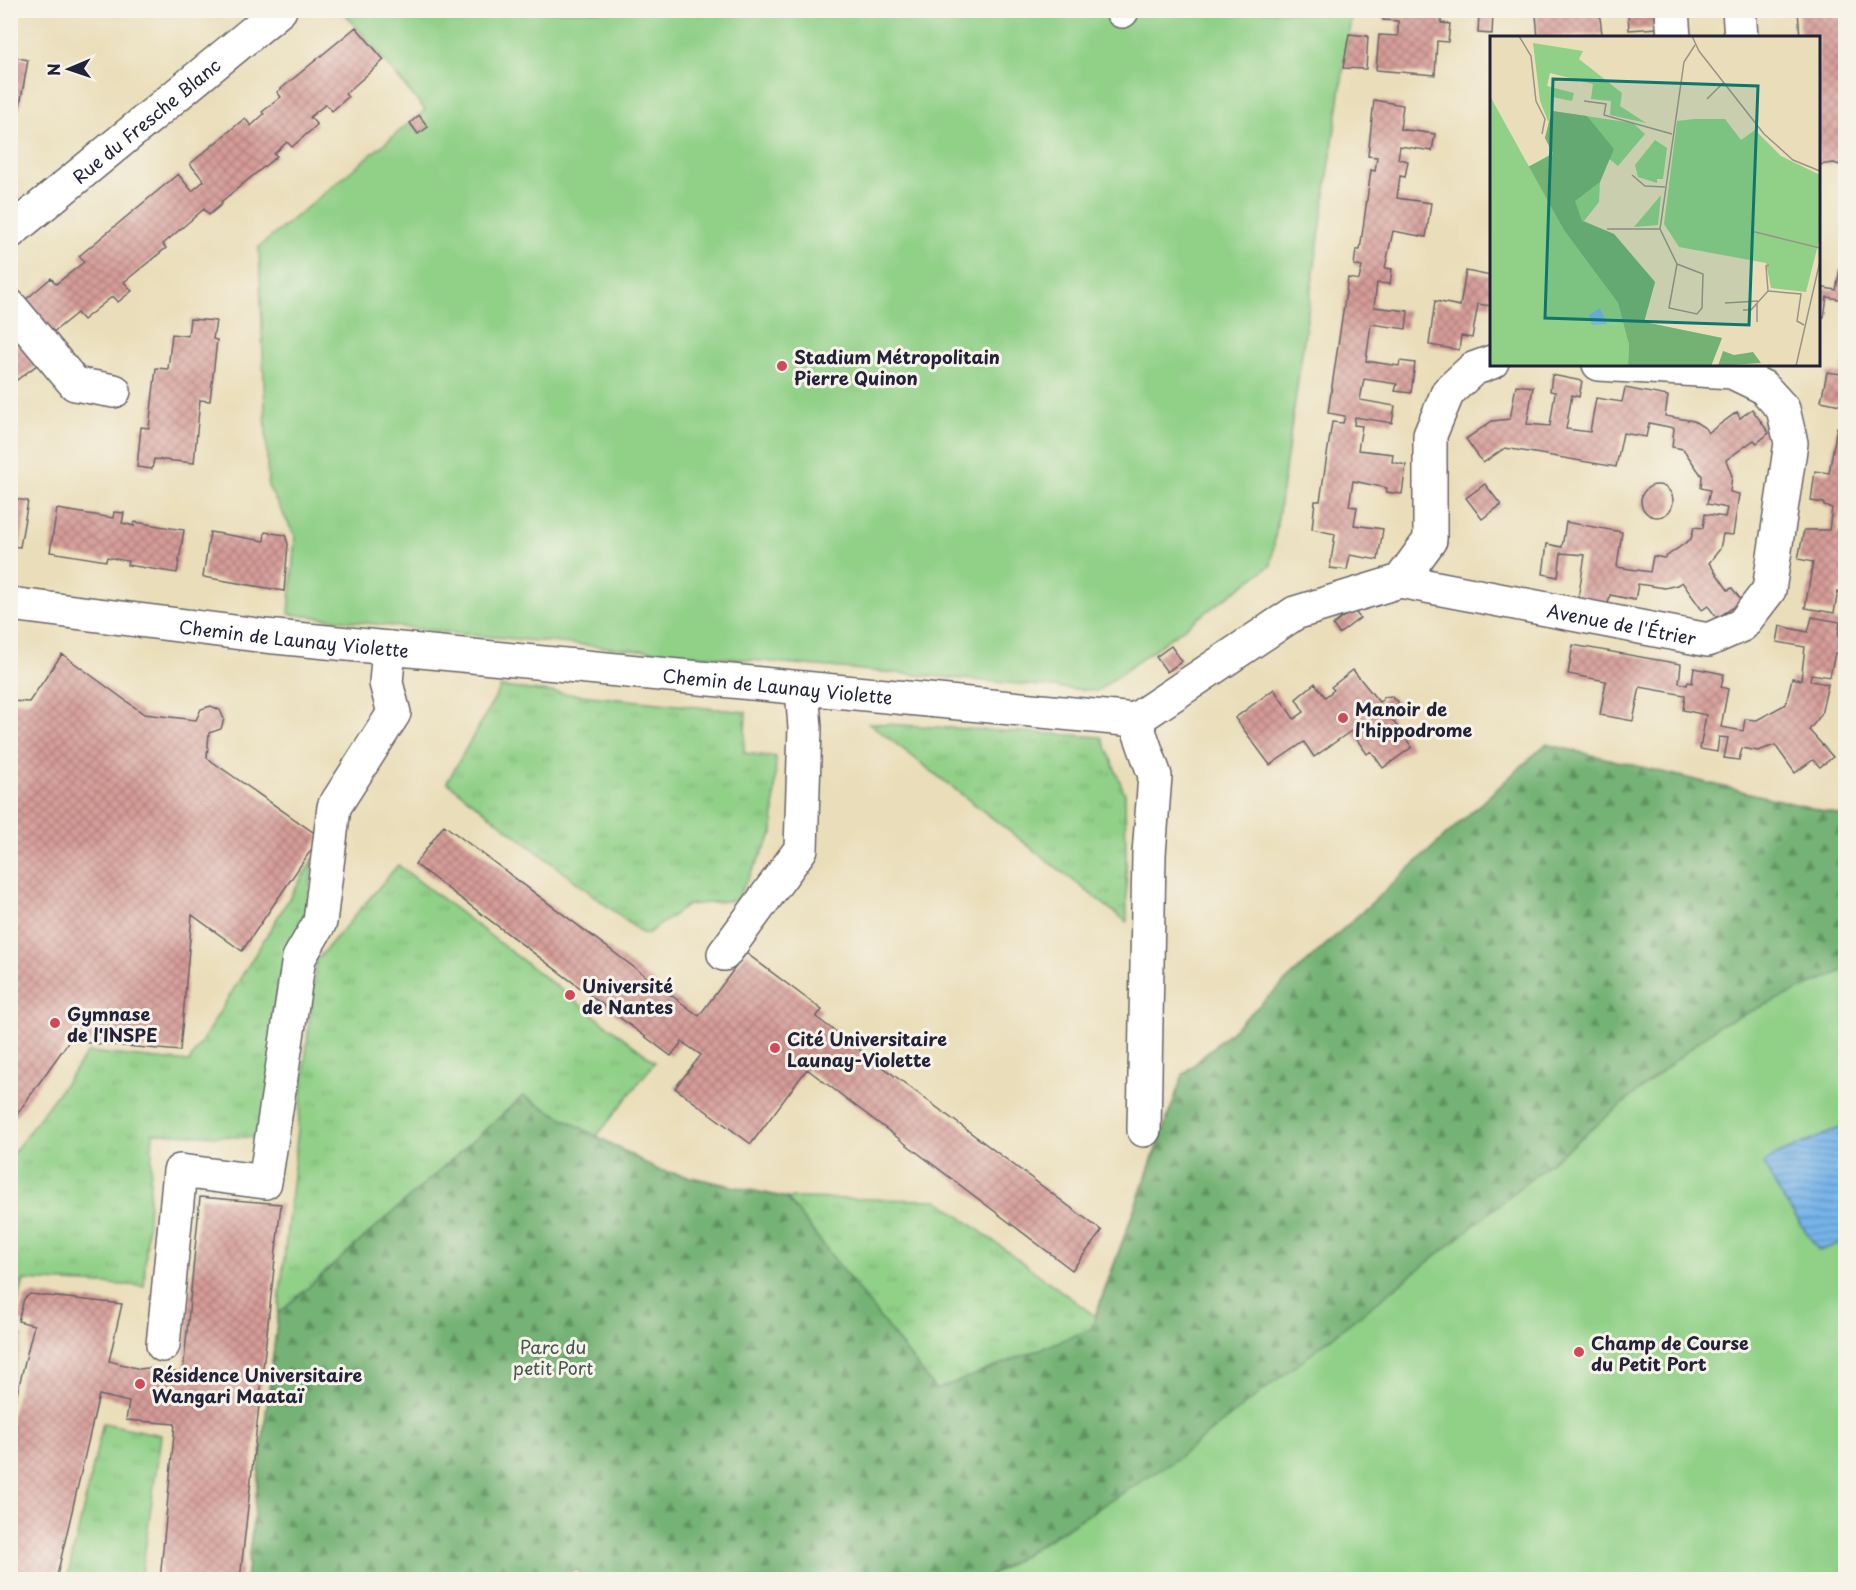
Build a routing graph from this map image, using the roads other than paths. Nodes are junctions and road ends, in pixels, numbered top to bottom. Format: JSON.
{"nodes":[{"id":1,"x":280,"y":10,"type":"edge"},
{"id":2,"x":1672,"y":10,"type":"edge"},
{"id":3,"x":1739,"y":10,"type":"edge"},
{"id":4,"x":1674,"y":36,"type":"edge"},
{"id":5,"x":1741,"y":36,"type":"edge"},
{"id":6,"x":10,"y":231,"type":"edge"},
{"id":7,"x":10,"y":306,"type":"edge"},
{"id":8,"x":1490,"y":362,"type":"edge"},
{"id":9,"x":1632,"y":366,"type":"edge"},
{"id":10,"x":114,"y":391,"type":"dead end"},
{"id":11,"x":1400,"y":580,"type":"junction"},
{"id":12,"x":10,"y":604,"type":"edge"},
{"id":13,"x":389,"y":648,"type":"junction"},
{"id":14,"x":802,"y":688,"type":"junction"},
{"id":15,"x":1135,"y":720,"type":"junction"},
{"id":16,"x":724,"y":954,"type":"dead end"},
{"id":17,"x":1144,"y":1130,"type":"dead end"},
{"id":18,"x":163,"y":1345,"type":"dead end"}],
"edges":[{"from":1,"to":6,"type":"street","name":"Rue du Fresche Blanc"},
{"from":2,"to":4,"type":"street"},
{"from":3,"to":5,"type":"street"},
{"from":7,"to":10,"type":"street"},
{"from":8,"to":11,"type":"street"},
{"from":9,"to":11,"type":"street","name":"Avenue de l'Étrier"},
{"from":11,"to":15,"type":"street","name":"Avenue de l'Étrier"},
{"from":12,"to":13,"type":"street","name":"Chemin de Launay Violette"},
{"from":13,"to":14,"type":"street","name":"Chemin de Launay Violette"},
{"from":13,"to":18,"type":"street"},
{"from":14,"to":15,"type":"street","name":"Chemin de Launay Violette"},
{"from":14,"to":16,"type":"street"},
{"from":15,"to":17,"type":"street"}]}
